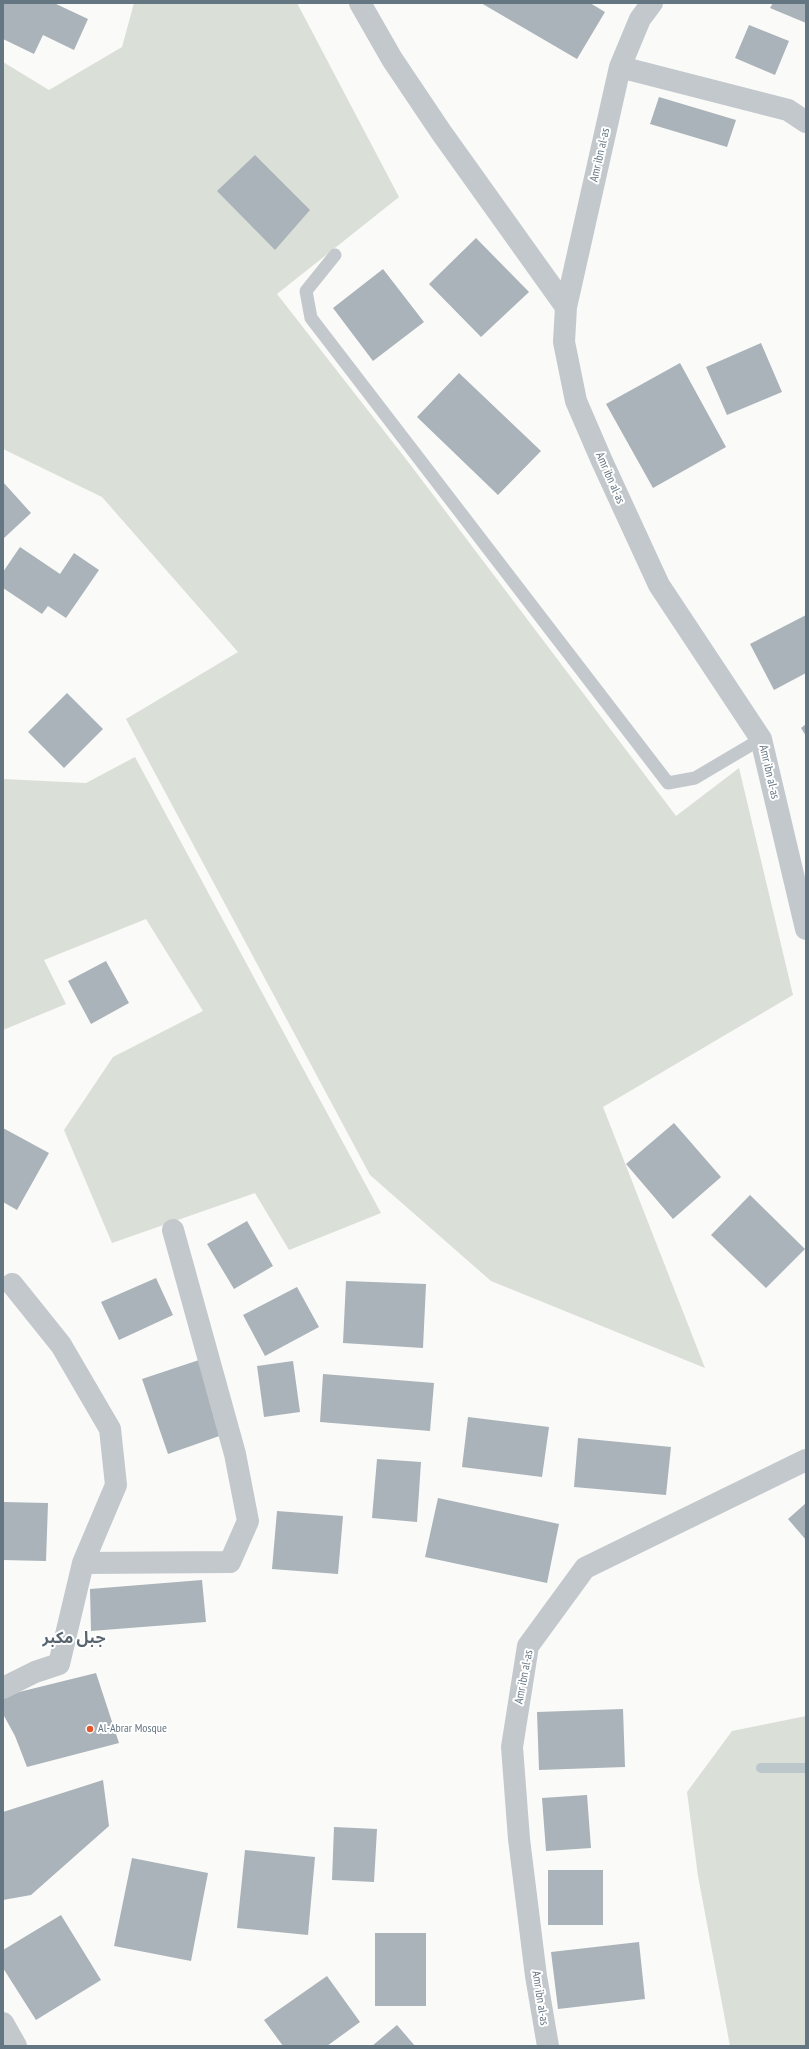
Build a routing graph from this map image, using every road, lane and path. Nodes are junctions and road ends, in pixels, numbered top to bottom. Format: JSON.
{"nodes":[{"id":1,"x":360,"y":3,"type":"edge"},
{"id":2,"x":652,"y":3,"type":"edge"},
{"id":3,"x":620,"y":67,"type":"junction"},
{"id":4,"x":806,"y":122,"type":"edge"},
{"id":5,"x":335,"y":255,"type":"dead end"},
{"id":6,"x":566,"y":307,"type":"junction"},
{"id":7,"x":761,"y":739,"type":"junction"},
{"id":8,"x":806,"y":929,"type":"edge"},
{"id":9,"x":172,"y":1230,"type":"dead end"},
{"id":10,"x":12,"y":1284,"type":"dead end"},
{"id":11,"x":806,"y":1460,"type":"edge"},
{"id":12,"x":83,"y":1563,"type":"junction"},
{"id":13,"x":3,"y":1688,"type":"edge"},
{"id":14,"x":3,"y":2023,"type":"edge"},
{"id":15,"x":16,"y":2046,"type":"edge"},
{"id":16,"x":548,"y":2046,"type":"edge"}],
"edges":[{"from":1,"to":6,"type":"street"},
{"from":2,"to":3,"type":"street","name":"Amr ibn al-as"},
{"from":3,"to":4,"type":"street"},
{"from":3,"to":6,"type":"street","name":"Amr ibn al-as"},
{"from":5,"to":7,"type":"lane"},
{"from":6,"to":7,"type":"street","name":"Amr ibn al-as"},
{"from":7,"to":8,"type":"street","name":"Amr ibn al-as"},
{"from":9,"to":12,"type":"street"},
{"from":10,"to":12,"type":"street"},
{"from":11,"to":16,"type":"street","name":"Amr ibn al-as"},
{"from":12,"to":13,"type":"street"},
{"from":14,"to":15,"type":"street"}]}
